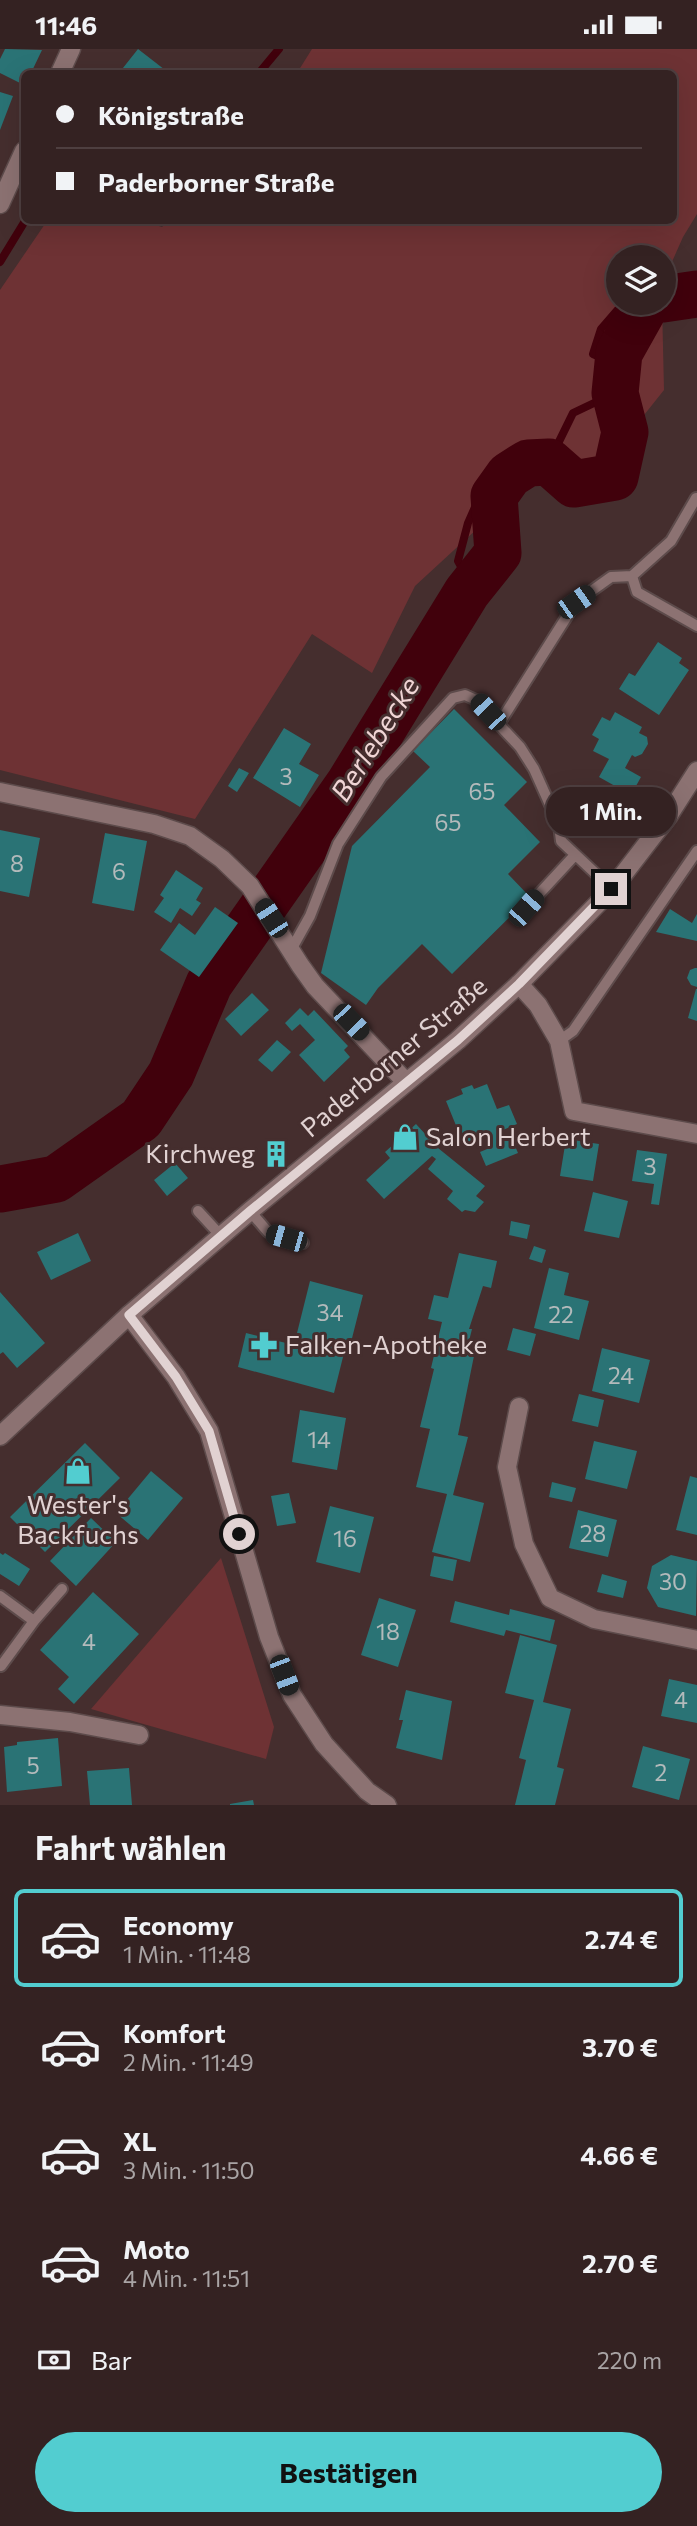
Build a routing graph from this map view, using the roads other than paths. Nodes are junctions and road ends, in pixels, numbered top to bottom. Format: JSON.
{"nodes":[{"id":1,"x":71,"y":49,"type":"edge"},
{"id":2,"x":61,"y":70,"type":"edge"},
{"id":3,"x":21,"y":158,"type":"edge"},
{"id":4,"x":0,"y":204,"type":"edge"},
{"id":5,"x":696,"y":498,"type":"edge"},
{"id":6,"x":632,"y":576,"type":"junction"},
{"id":7,"x":697,"y":626,"type":"edge"},
{"id":8,"x":499,"y":725,"type":"junction"},
{"id":9,"x":697,"y":771,"type":"edge"},
{"id":10,"x":0,"y":792,"type":"edge"},
{"id":11,"x":697,"y":851,"type":"edge"},
{"id":12,"x":575,"y":855,"type":"junction"},
{"id":13,"x":611,"y":889,"type":"junction"},
{"id":14,"x":526,"y":908,"type":"dead end"},
{"id":15,"x":286,"y":942,"type":"junction"},
{"id":16,"x":519,"y":984,"type":"junction"},
{"id":17,"x":559,"y":1041,"type":"junction"},
{"id":18,"x":406,"y":1082,"type":"junction"},
{"id":19,"x":697,"y":1134,"type":"edge"},
{"id":20,"x":198,"y":1211,"type":"dead end"},
{"id":21,"x":250,"y":1211,"type":"junction"},
{"id":22,"x":221,"y":1236,"type":"junction"},
{"id":23,"x":303,"y":1243,"type":"dead end"},
{"id":24,"x":129,"y":1315,"type":"junction"},
{"id":25,"x":519,"y":1407,"type":"dead end"},
{"id":26,"x":0,"y":1436,"type":"edge"},
{"id":27,"x":62,"y":1589,"type":"dead end"},
{"id":28,"x":0,"y":1596,"type":"edge"},
{"id":29,"x":34,"y":1621,"type":"junction"},
{"id":30,"x":697,"y":1640,"type":"edge"},
{"id":31,"x":1,"y":1666,"type":"edge"},
{"id":32,"x":0,"y":1715,"type":"edge"},
{"id":33,"x":139,"y":1735,"type":"dead end"},
{"id":34,"x":387,"y":1805,"type":"edge"}],
"edges":[{"from":1,"to":2,"type":"street"},
{"from":3,"to":4,"type":"street"},
{"from":5,"to":6,"type":"lane"},
{"from":6,"to":7,"type":"lane"},
{"from":6,"to":8,"type":"lane"},
{"from":8,"to":12,"type":"lane"},
{"from":8,"to":15,"type":"lane"},
{"from":9,"to":13,"type":"street","name":"Paderborner Straße"},
{"from":10,"to":15,"type":"street"},
{"from":11,"to":17,"type":"lane"},
{"from":12,"to":13,"type":"lane"},
{"from":12,"to":14,"type":"lane"},
{"from":13,"to":16,"type":"street","name":"Paderborner Straße"},
{"from":15,"to":18,"type":"street"},
{"from":16,"to":17,"type":"street"},
{"from":16,"to":18,"type":"street","name":"Paderborner Straße"},
{"from":17,"to":19,"type":"street"},
{"from":18,"to":21,"type":"street","name":"Paderborner Straße"},
{"from":20,"to":22,"type":"lane"},
{"from":21,"to":22,"type":"street","name":"Paderborner Straße"},
{"from":21,"to":23,"type":"lane"},
{"from":22,"to":24,"type":"street","name":"Paderborner Straße"},
{"from":24,"to":26,"type":"street","name":"Paderborner Straße"},
{"from":24,"to":34,"type":"street"},
{"from":25,"to":30,"type":"street"},
{"from":27,"to":29,"type":"lane"},
{"from":28,"to":29,"type":"lane"},
{"from":29,"to":31,"type":"lane"},
{"from":32,"to":33,"type":"street"}]}
